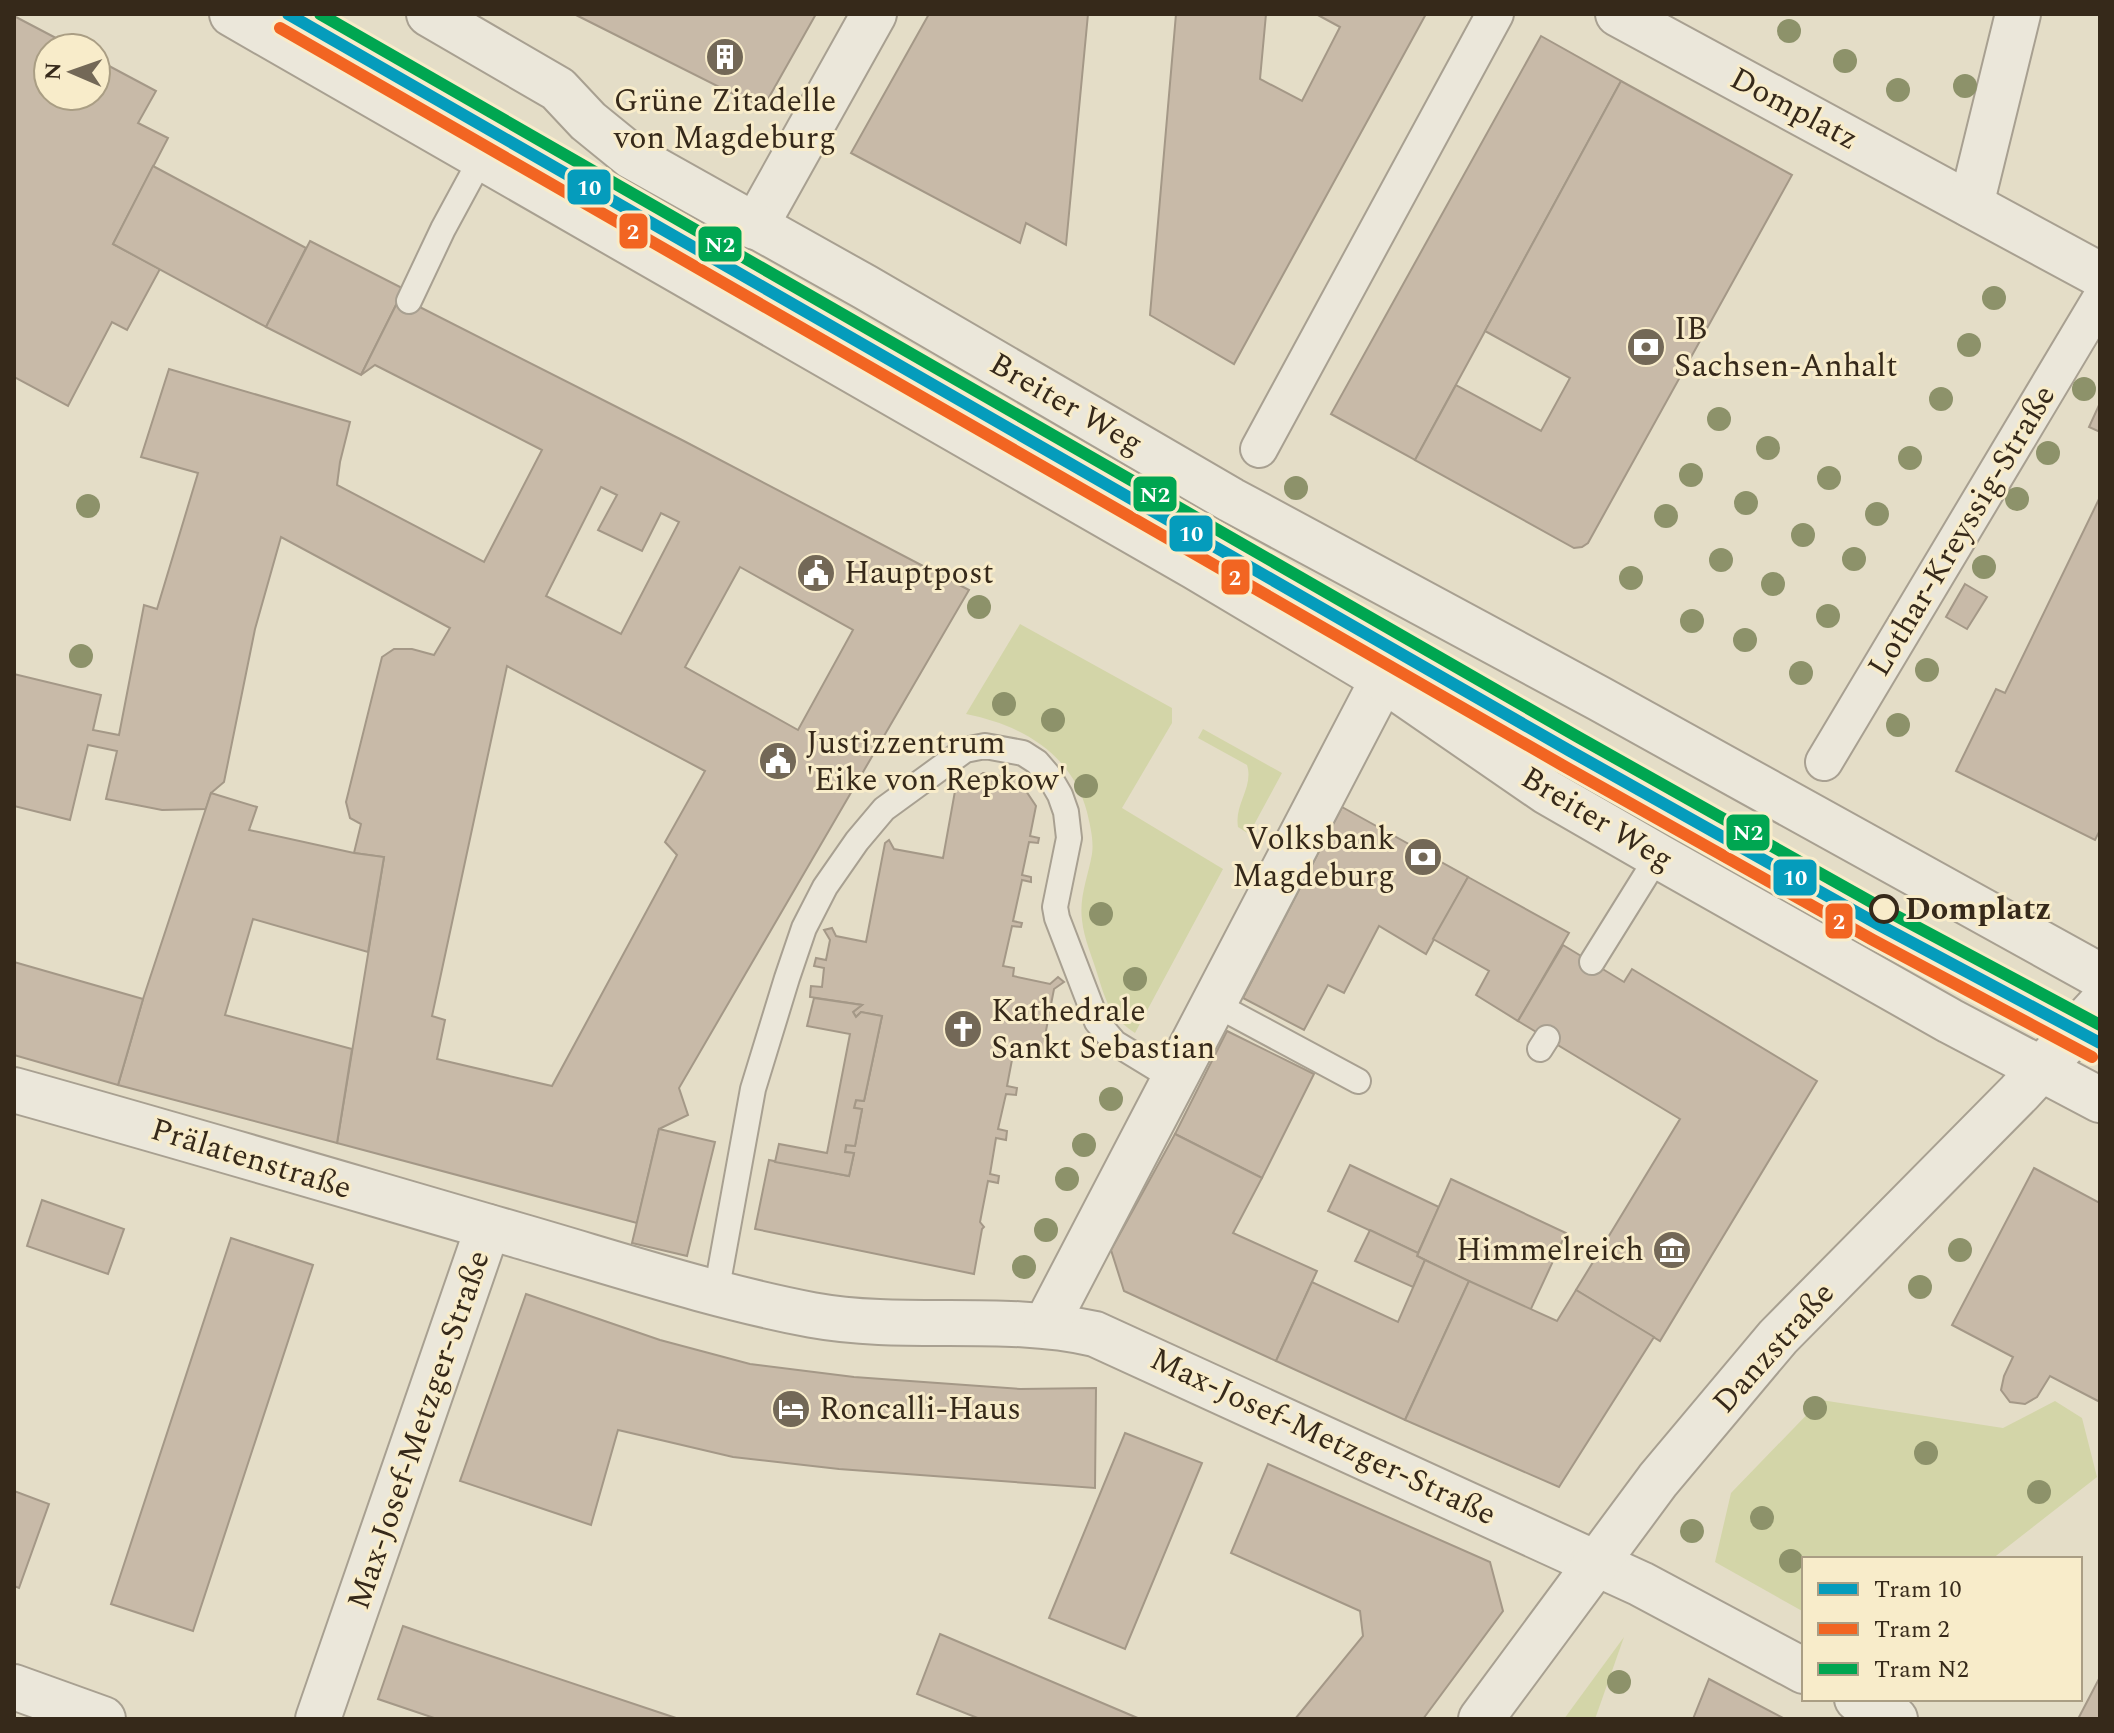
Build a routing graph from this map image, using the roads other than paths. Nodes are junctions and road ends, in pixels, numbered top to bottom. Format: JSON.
{"nodes":[{"id":1,"x":232,"y":14,"type":"edge"},
{"id":2,"x":429,"y":14,"type":"edge"},
{"id":3,"x":874,"y":14,"type":"edge"},
{"id":4,"x":1495,"y":14,"type":"edge"},
{"id":5,"x":1618,"y":14,"type":"edge"},
{"id":6,"x":2018,"y":14,"type":"edge"},
{"id":7,"x":482,"y":157,"type":"junction"},
{"id":8,"x":1971,"y":205,"type":"junction"},
{"id":9,"x":755,"y":227,"type":"junction"},
{"id":10,"x":2100,"y":275,"type":"edge"},
{"id":11,"x":2100,"y":300,"type":"edge"},
{"id":12,"x":409,"y":301,"type":"dead end"},
{"id":13,"x":1259,"y":449,"type":"dead end"},
{"id":14,"x":1383,"y":679,"type":"junction"},
{"id":15,"x":1824,"y":762,"type":"dead end"},
{"id":16,"x":1658,"y":856,"type":"junction"},
{"id":17,"x":1592,"y":962,"type":"dead end"},
{"id":18,"x":2100,"y":976,"type":"edge"},
{"id":19,"x":1213,"y":1003,"type":"junction"},
{"id":20,"x":2100,"y":1005,"type":"edge"},
{"id":21,"x":2039,"y":1069,"type":"junction"},
{"id":22,"x":1174,"y":1079,"type":"junction"},
{"id":23,"x":1358,"y":1081,"type":"dead end"},
{"id":24,"x":14,"y":1090,"type":"edge"},
{"id":25,"x":2100,"y":1100,"type":"edge"},
{"id":26,"x":488,"y":1227,"type":"junction"},
{"id":27,"x":716,"y":1293,"type":"junction"},
{"id":28,"x":1046,"y":1325,"type":"junction"},
{"id":29,"x":1595,"y":1563,"type":"junction"},
{"id":30,"x":1802,"y":1670,"type":"edge"},
{"id":31,"x":14,"y":1687,"type":"edge"},
{"id":32,"x":1861,"y":1701,"type":"edge"},
{"id":33,"x":103,"y":1719,"type":"edge"},
{"id":34,"x":318,"y":1719,"type":"edge"},
{"id":35,"x":1481,"y":1719,"type":"edge"},
{"id":36,"x":1895,"y":1719,"type":"edge"}],
"edges":[{"from":1,"to":7,"type":"street","name":"Breiter Weg"},
{"from":2,"to":9,"type":"street","name":"Breiter Weg"},
{"from":3,"to":9,"type":"street"},
{"from":4,"to":13,"type":"street"},
{"from":5,"to":8,"type":"street","name":"Domplatz"},
{"from":6,"to":8,"type":"street"},
{"from":7,"to":12,"type":"lane"},
{"from":7,"to":14,"type":"street","name":"Breiter Weg"},
{"from":8,"to":10,"type":"street","name":"Domplatz"},
{"from":9,"to":18,"type":"street","name":"Breiter Weg"},
{"from":11,"to":15,"type":"street","name":"Lothar-Kreyssig-Straße"},
{"from":14,"to":16,"type":"street","name":"Breiter Weg"},
{"from":14,"to":19,"type":"street"},
{"from":16,"to":17,"type":"lane"},
{"from":16,"to":21,"type":"street","name":"Breiter Weg"},
{"from":19,"to":22,"type":"street"},
{"from":19,"to":23,"type":"lane"},
{"from":20,"to":21,"type":"street","name":"Danzstraße"},
{"from":21,"to":25,"type":"street","name":"Breiter Weg"},
{"from":21,"to":29,"type":"street","name":"Danzstraße"},
{"from":22,"to":27,"type":"lane"},
{"from":22,"to":28,"type":"street"},
{"from":24,"to":26,"type":"street","name":"Prälatenstraße"},
{"from":26,"to":27,"type":"street","name":"Max-Josef-Metzger-Straße"},
{"from":26,"to":34,"type":"street","name":"Max-Josef-Metzger-Straße"},
{"from":27,"to":28,"type":"street","name":"Max-Josef-Metzger-Straße"},
{"from":28,"to":29,"type":"street","name":"Max-Josef-Metzger-Straße"},
{"from":29,"to":30,"type":"street","name":"Max-Josef-Metzger-Straße"},
{"from":29,"to":35,"type":"street","name":"Danzstraße"},
{"from":31,"to":33,"type":"street"},
{"from":32,"to":36,"type":"street"}]}
